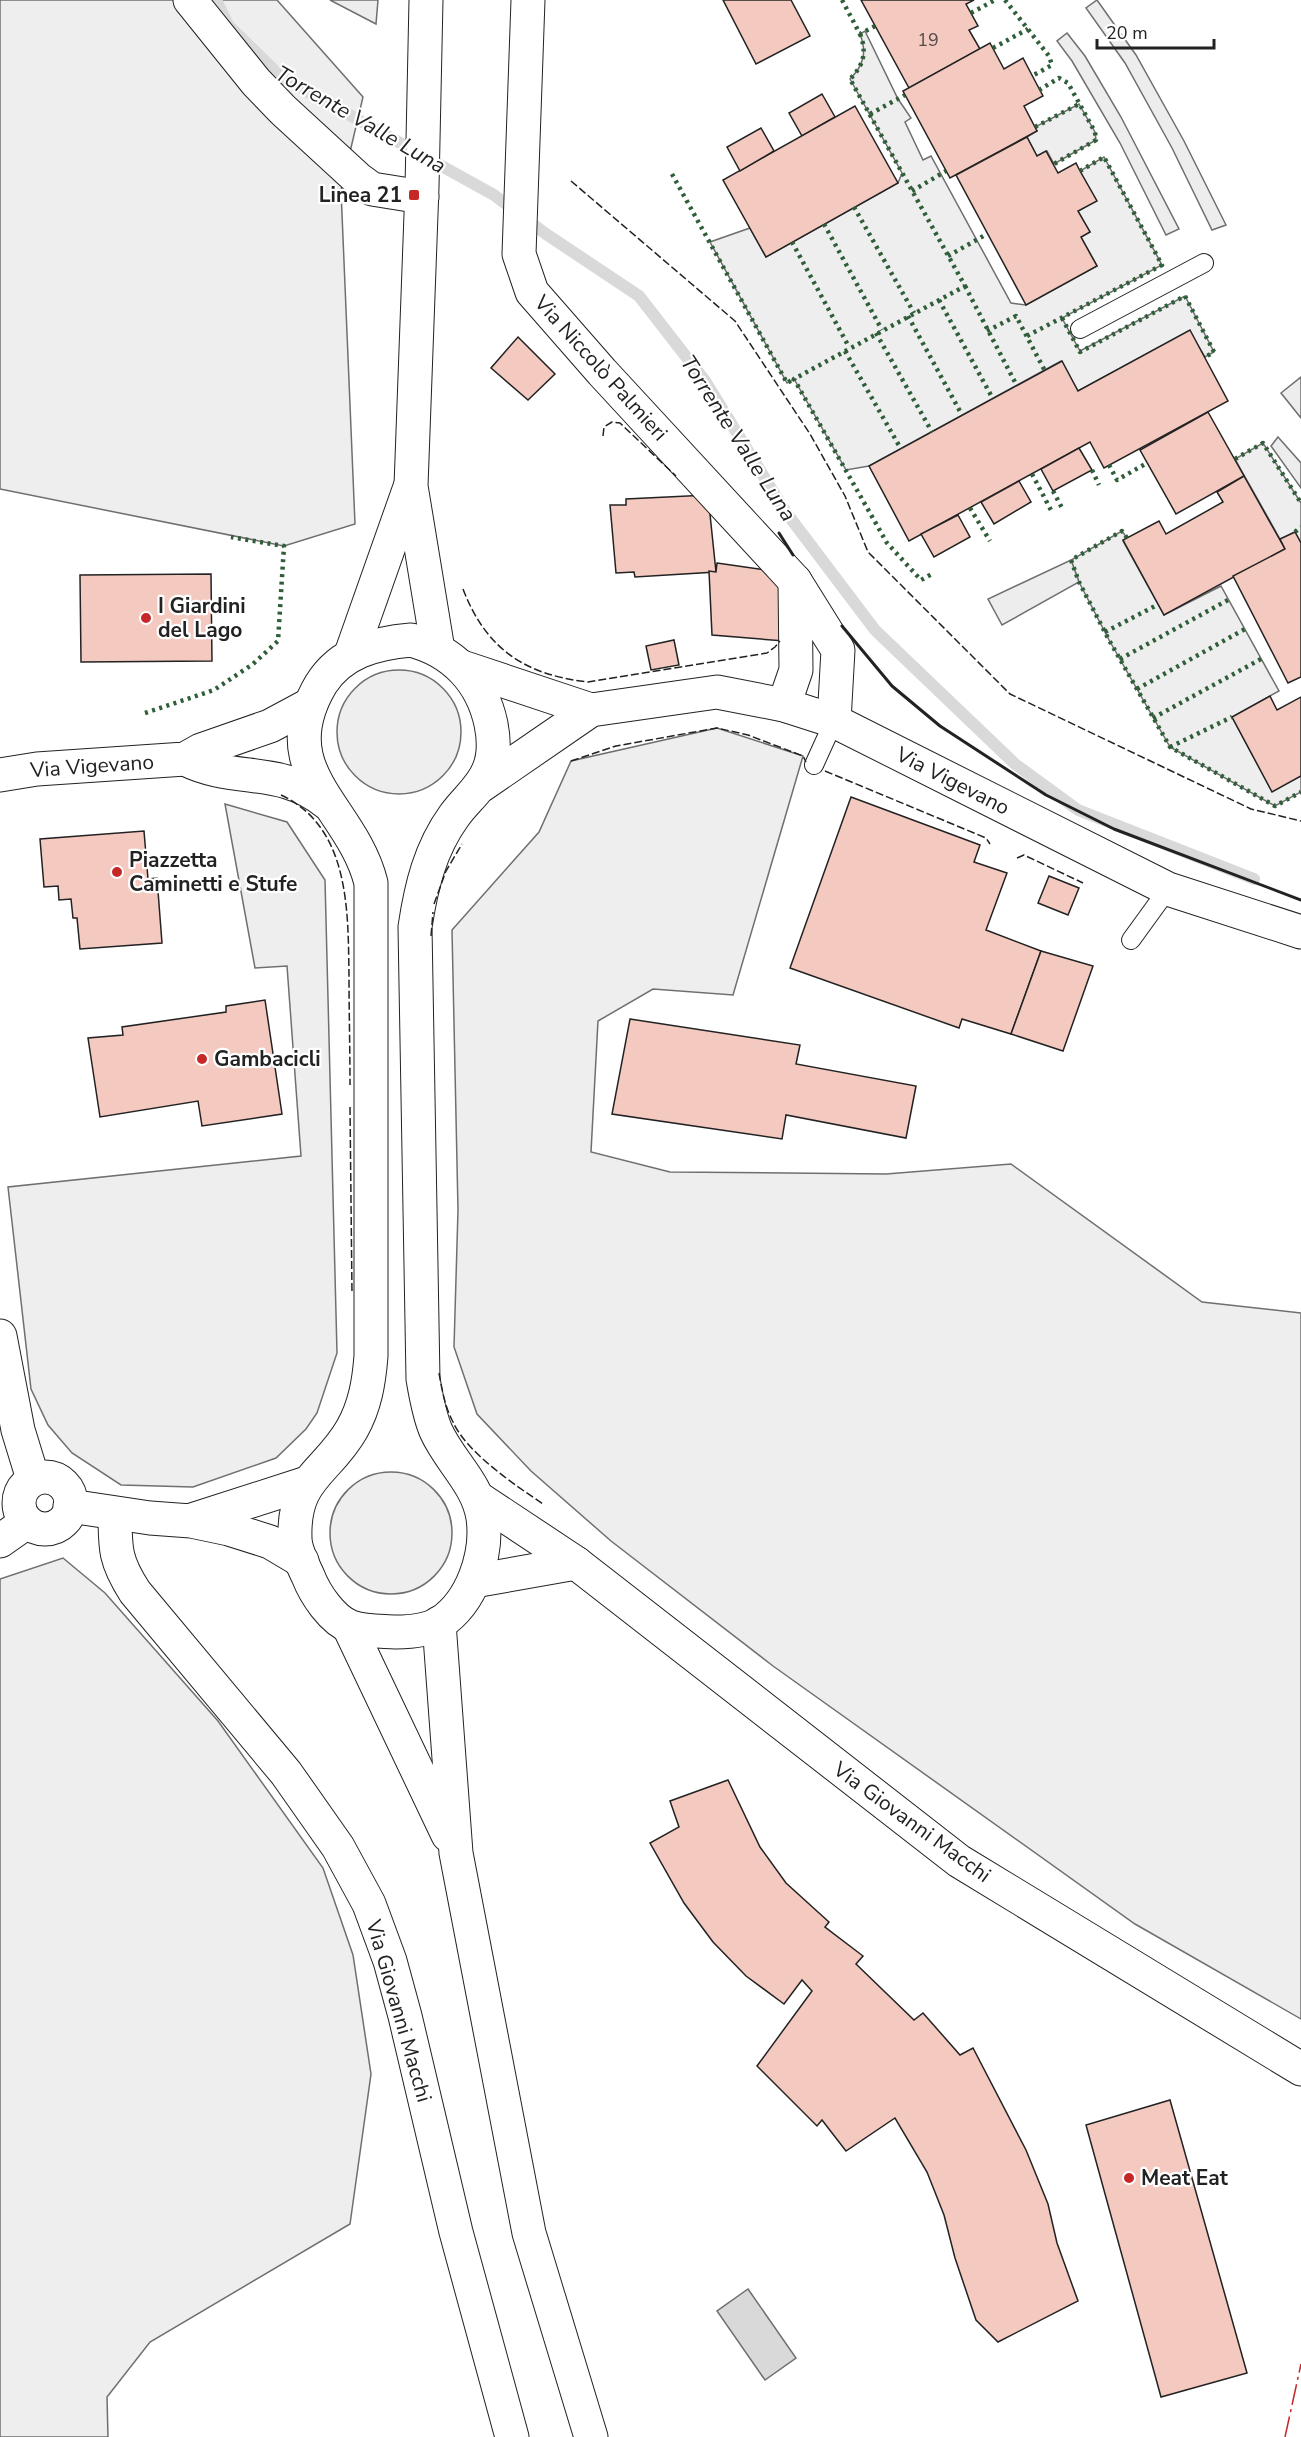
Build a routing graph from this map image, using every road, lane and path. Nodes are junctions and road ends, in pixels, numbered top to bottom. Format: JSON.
{"nodes":[{"id":1,"x":190,"y":0,"type":"edge"},
{"id":2,"x":426,"y":0,"type":"edge"},
{"id":3,"x":528,"y":0,"type":"edge"},
{"id":4,"x":422,"y":192,"type":"junction"},
{"id":5,"x":1204,"y":263,"type":"dead end"},
{"id":6,"x":1080,"y":329,"type":"dead end"},
{"id":7,"x":411,"y":486,"type":"junction"},
{"id":8,"x":795,"y":581,"type":"junction"},
{"id":9,"x":351,"y":654,"type":"junction"},
{"id":10,"x":450,"y":659,"type":"junction"},
{"id":11,"x":311,"y":704,"type":"junction"},
{"id":12,"x":784,"y":705,"type":"junction"},
{"id":13,"x":591,"y":710,"type":"junction"},
{"id":14,"x":834,"y":721,"type":"junction"},
{"id":15,"x":185,"y":759,"type":"junction"},
{"id":16,"x":814,"y":765,"type":"dead end"},
{"id":17,"x":0,"y":775,"type":"edge"},
{"id":18,"x":482,"y":785,"type":"junction"},
{"id":19,"x":327,"y":803,"type":"junction"},
{"id":20,"x":1167,"y":889,"type":"junction"},
{"id":21,"x":1301,"y":932,"type":"edge"},
{"id":22,"x":1131,"y":940,"type":"dead end"},
{"id":23,"x":0,"y":1336,"type":"edge"},
{"id":24,"x":33,"y":1479,"type":"junction"},
{"id":25,"x":308,"y":1483,"type":"junction"},
{"id":26,"x":478,"y":1498,"type":"junction"},
{"id":27,"x":70,"y":1506,"type":"junction"},
{"id":28,"x":115,"y":1514,"type":"junction"},
{"id":29,"x":190,"y":1521,"type":"junction"},
{"id":30,"x":27,"y":1522,"type":"junction"},
{"id":31,"x":0,"y":1541,"type":"edge"},
{"id":32,"x":302,"y":1561,"type":"junction"},
{"id":33,"x":576,"y":1563,"type":"junction"},
{"id":34,"x":474,"y":1581,"type":"junction"},
{"id":35,"x":439,"y":1623,"type":"junction"},
{"id":36,"x":349,"y":1627,"type":"junction"},
{"id":37,"x":456,"y":1853,"type":"junction"},
{"id":38,"x":1301,"y":2069,"type":"edge"},
{"id":39,"x":512,"y":2437,"type":"edge"},
{"id":40,"x":591,"y":2437,"type":"edge"}],
"edges":[{"from":1,"to":4,"type":"street"},
{"from":2,"to":4,"type":"street"},
{"from":3,"to":8,"type":"street","name":"Via Niccolò Palmieri"},
{"from":4,"to":7,"type":"street"},
{"from":5,"to":6,"type":"lane"},
{"from":7,"to":9,"type":"street"},
{"from":7,"to":10,"type":"street"},
{"from":8,"to":12,"type":"street"},
{"from":8,"to":14,"type":"street","name":"Via Niccolò Palmieri"},
{"from":9,"to":10,"type":"street","name":"Via Vigevano"},
{"from":9,"to":11,"type":"street"},
{"from":10,"to":13,"type":"street","name":"Via Vigevano"},
{"from":10,"to":18,"type":"street"},
{"from":11,"to":15,"type":"street","name":"Via Vigevano"},
{"from":11,"to":19,"type":"street"},
{"from":12,"to":13,"type":"street","name":"Via Vigevano"},
{"from":12,"to":14,"type":"street","name":"Via Vigevano"},
{"from":13,"to":18,"type":"street","name":"Via Vigevano"},
{"from":14,"to":16,"type":"lane"},
{"from":14,"to":20,"type":"street","name":"Via Vigevano"},
{"from":15,"to":17,"type":"street","name":"Via Vigevano"},
{"from":15,"to":19,"type":"street","name":"Via Vigevano"},
{"from":18,"to":26,"type":"street"},
{"from":19,"to":25,"type":"street"},
{"from":20,"to":21,"type":"street","name":"Via Vigevano"},
{"from":20,"to":22,"type":"lane"},
{"from":23,"to":24,"type":"street"},
{"from":24,"to":27,"type":"street"},
{"from":24,"to":30,"type":"street"},
{"from":25,"to":29,"type":"street"},
{"from":25,"to":32,"type":"street"},
{"from":26,"to":33,"type":"street","name":"Via Giovanni Macchi"},
{"from":26,"to":34,"type":"street"},
{"from":27,"to":28,"type":"street"},
{"from":27,"to":30,"type":"street"},
{"from":28,"to":29,"type":"street"},
{"from":28,"to":39,"type":"street","name":"Via Giovanni Macchi"},
{"from":29,"to":32,"type":"street"},
{"from":30,"to":31,"type":"street"},
{"from":32,"to":36,"type":"street"},
{"from":33,"to":34,"type":"street"},
{"from":33,"to":38,"type":"street","name":"Via Giovanni Macchi"},
{"from":34,"to":35,"type":"street"},
{"from":35,"to":36,"type":"street"},
{"from":35,"to":37,"type":"street"},
{"from":36,"to":37,"type":"street"},
{"from":37,"to":40,"type":"street"}]}
